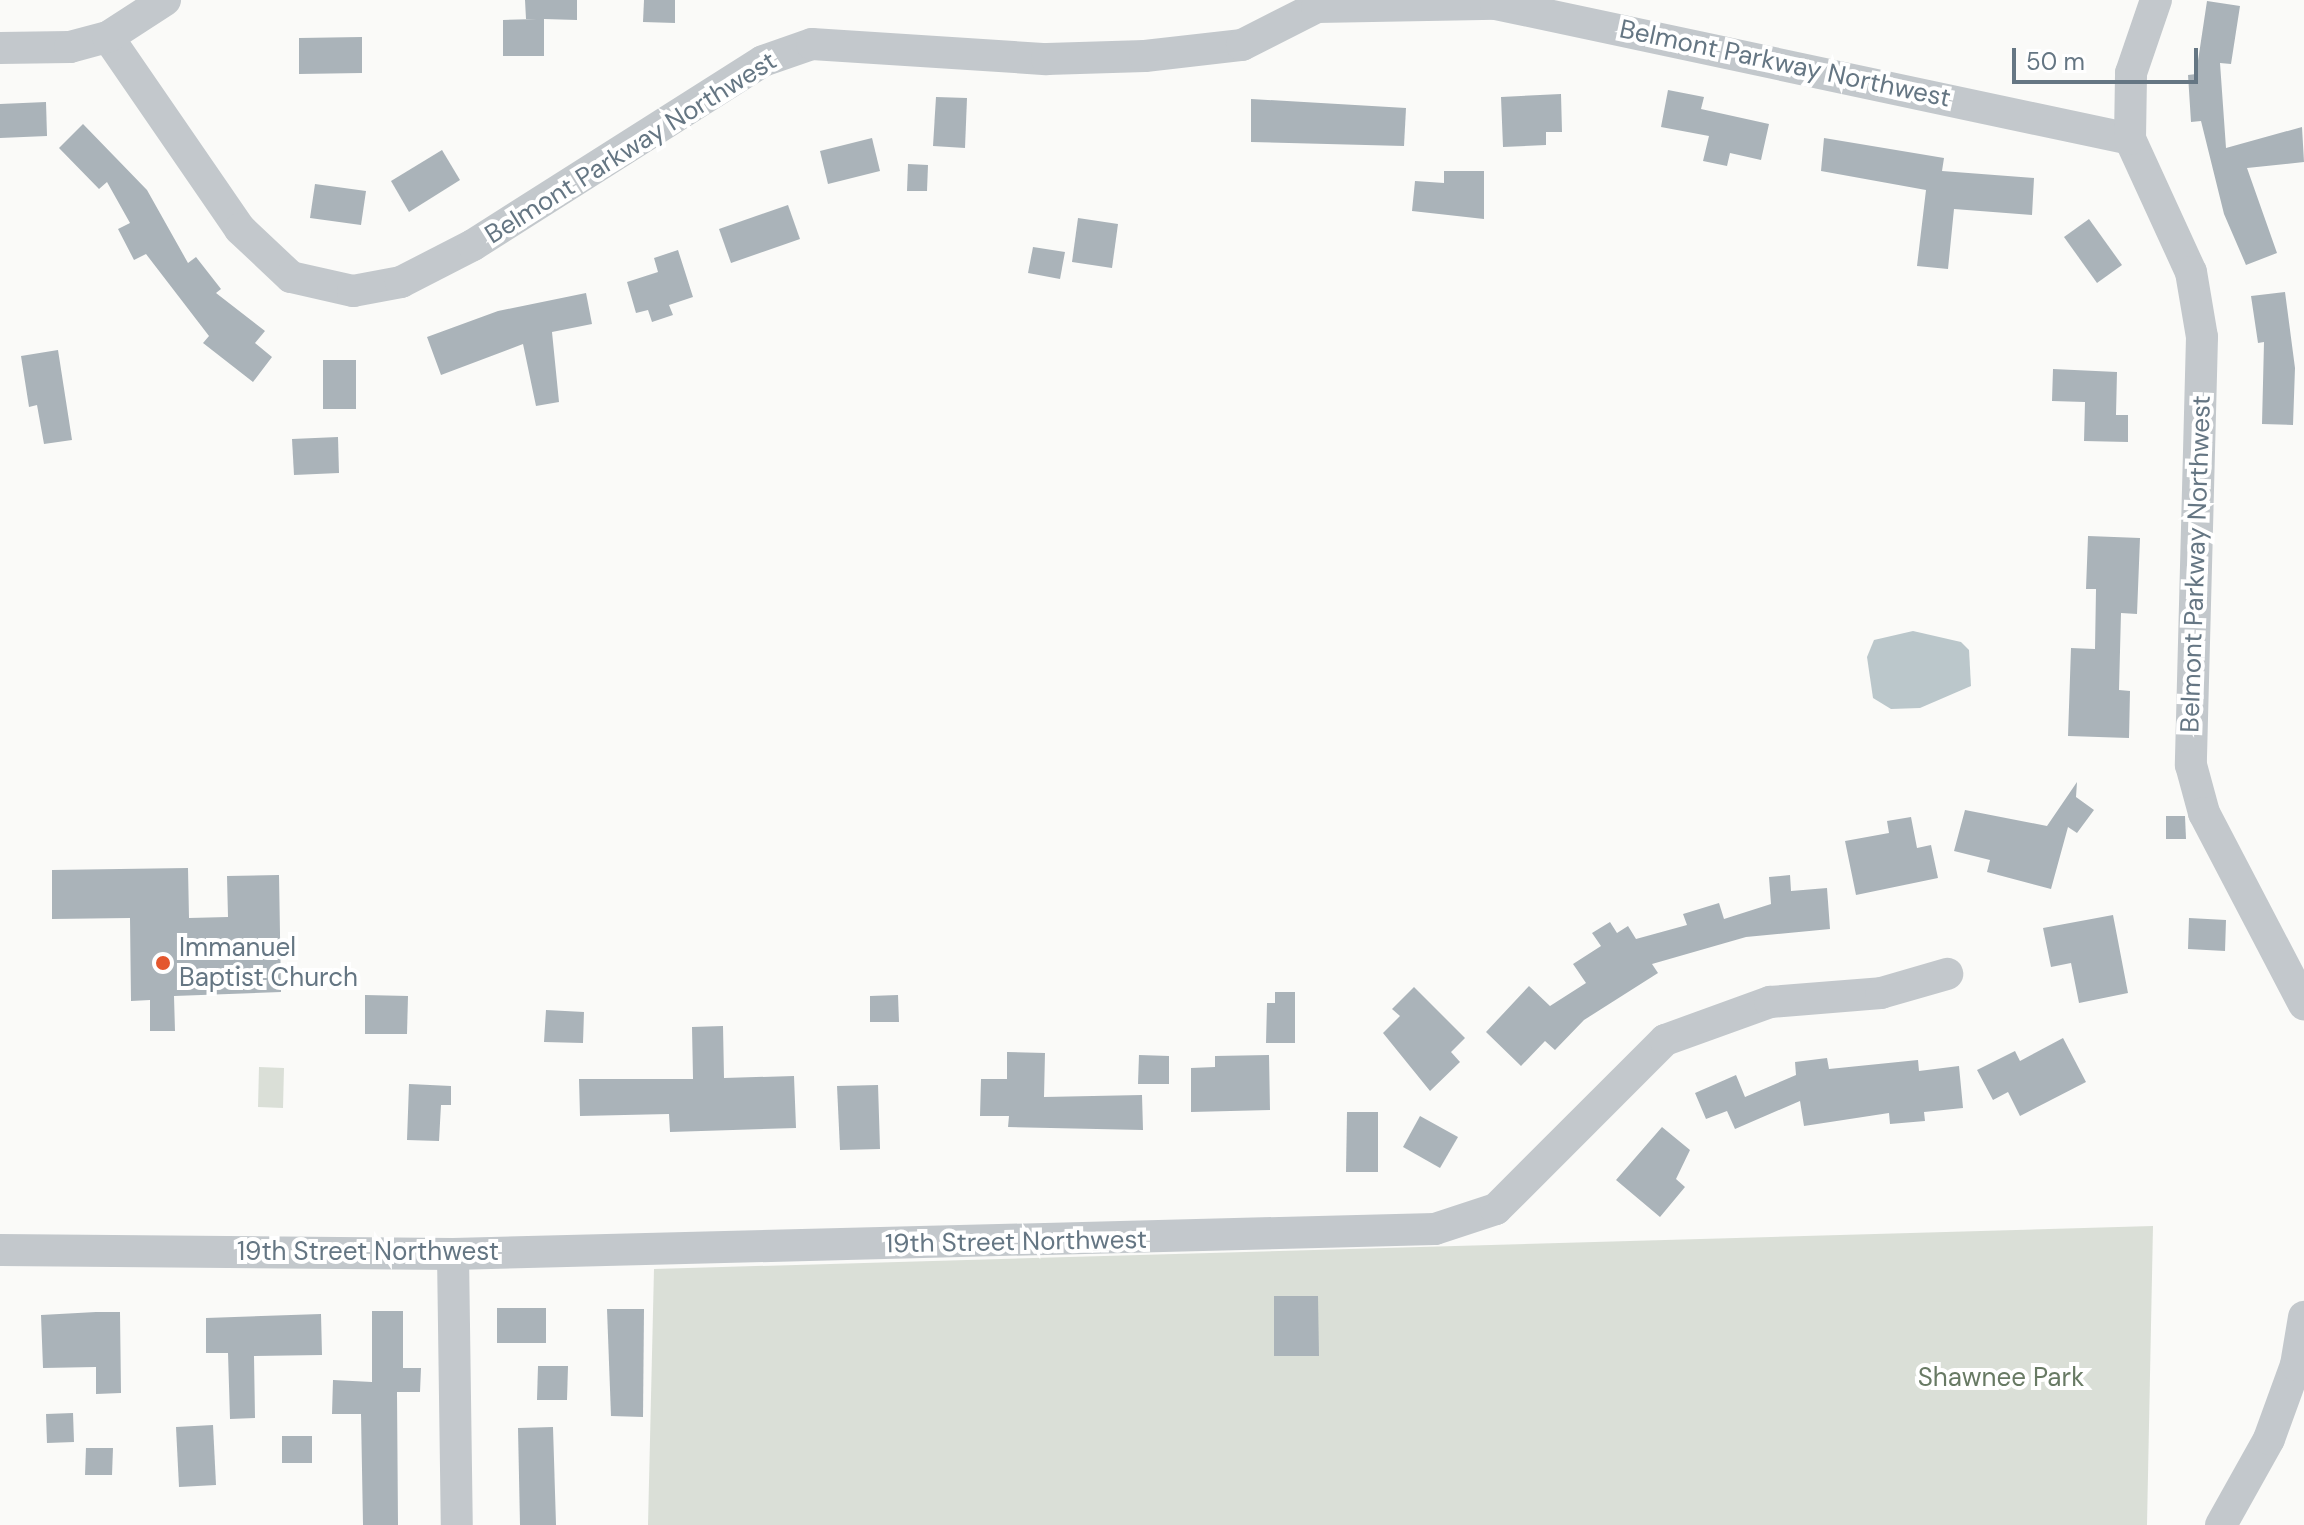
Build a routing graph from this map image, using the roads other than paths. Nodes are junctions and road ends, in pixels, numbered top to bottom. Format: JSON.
{"nodes":[{"id":1,"x":165,"y":0,"type":"edge"},
{"id":2,"x":2156,"y":0,"type":"edge"},
{"id":3,"x":1495,"y":2,"type":"edge"},
{"id":4,"x":1324,"y":4,"type":"edge"},
{"id":5,"x":108,"y":37,"type":"junction"},
{"id":6,"x":0,"y":48,"type":"edge"},
{"id":7,"x":2130,"y":139,"type":"junction"},
{"id":8,"x":1947,"y":974,"type":"dead end"},
{"id":9,"x":2304,"y":1004,"type":"edge"},
{"id":10,"x":0,"y":1250,"type":"edge"},
{"id":11,"x":453,"y":1254,"type":"junction"},
{"id":12,"x":2304,"y":1317,"type":"edge"},
{"id":13,"x":2300,"y":1365,"type":"edge"},
{"id":14,"x":457,"y":1525,"type":"edge"},
{"id":15,"x":2221,"y":1525,"type":"edge"}],
"edges":[{"from":1,"to":5,"type":"street"},
{"from":2,"to":7,"type":"street"},
{"from":3,"to":4,"type":"street","name":"Belmont Parkway Northwest"},
{"from":3,"to":7,"type":"street","name":"Belmont Parkway Northwest"},
{"from":4,"to":5,"type":"street","name":"Belmont Parkway Northwest"},
{"from":5,"to":6,"type":"street"},
{"from":7,"to":9,"type":"street","name":"Belmont Parkway Northwest"},
{"from":8,"to":11,"type":"street","name":"19th Street Northwest"},
{"from":10,"to":11,"type":"street","name":"19th Street Northwest"},
{"from":11,"to":14,"type":"street"},
{"from":12,"to":13,"type":"street"},
{"from":13,"to":15,"type":"street"}]}
